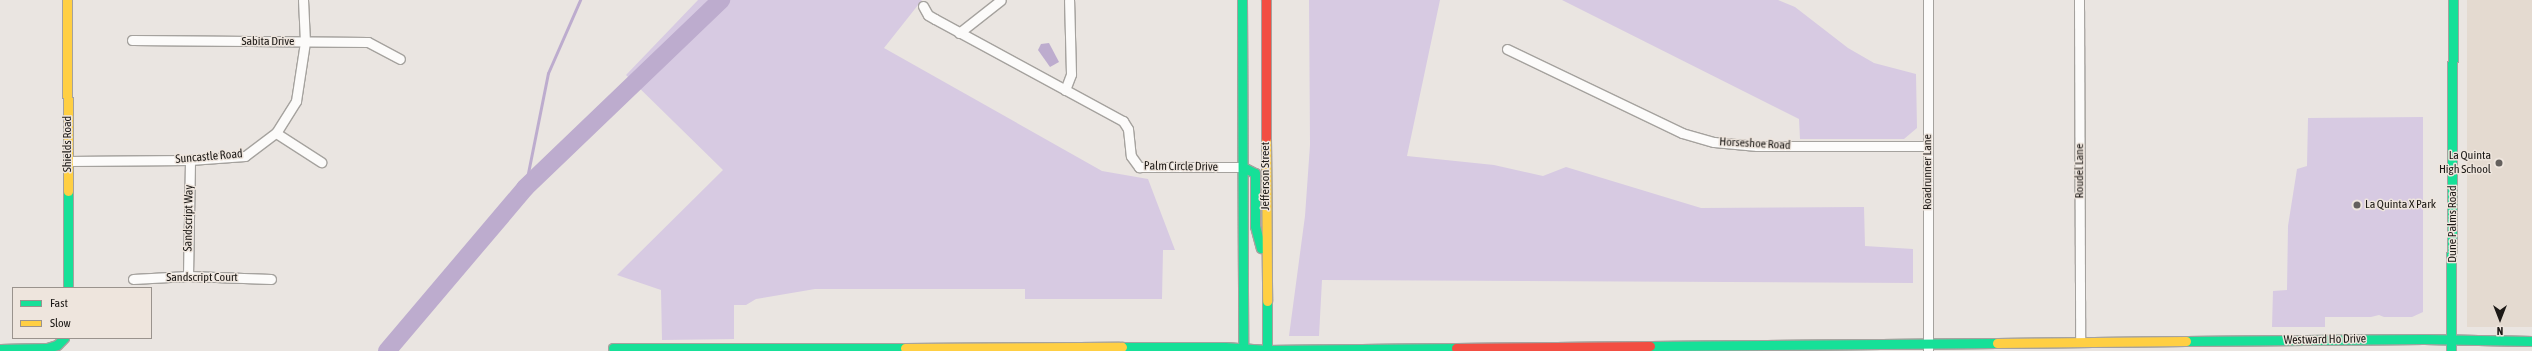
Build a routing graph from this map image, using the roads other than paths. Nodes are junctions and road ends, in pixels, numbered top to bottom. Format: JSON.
{"nodes":[{"id":1,"x":67,"y":0,"type":"edge"},
{"id":2,"x":303,"y":0,"type":"edge"},
{"id":3,"x":1001,"y":0,"type":"edge"},
{"id":4,"x":1069,"y":0,"type":"edge"},
{"id":5,"x":1242,"y":0,"type":"edge"},
{"id":6,"x":1266,"y":0,"type":"edge"},
{"id":7,"x":1928,"y":0,"type":"edge"},
{"id":8,"x":2079,"y":0,"type":"edge"},
{"id":9,"x":2453,"y":0,"type":"edge"},
{"id":10,"x":923,"y":6,"type":"dead end"},
{"id":11,"x":959,"y":33,"type":"junction"},
{"id":12,"x":132,"y":40,"type":"dead end"},
{"id":13,"x":305,"y":42,"type":"junction"},
{"id":14,"x":1507,"y":49,"type":"dead end"},
{"id":15,"x":400,"y":59,"type":"dead end"},
{"id":16,"x":1065,"y":90,"type":"junction"},
{"id":17,"x":276,"y":132,"type":"junction"},
{"id":18,"x":1928,"y":146,"type":"junction"},
{"id":19,"x":190,"y":160,"type":"junction"},
{"id":20,"x":68,"y":161,"type":"junction"},
{"id":21,"x":321,"y":162,"type":"dead end"},
{"id":22,"x":1243,"y":168,"type":"junction"},
{"id":23,"x":1266,"y":270,"type":"junction"},
{"id":24,"x":188,"y":276,"type":"junction"},
{"id":25,"x":133,"y":279,"type":"dead end"},
{"id":26,"x":271,"y":279,"type":"dead end"},
{"id":27,"x":68,"y":287,"type":"edge"},
{"id":28,"x":2453,"y":339,"type":"junction"},
{"id":29,"x":63,"y":340,"type":"edge"},
{"id":30,"x":2532,"y":341,"type":"edge"},
{"id":31,"x":2080,"y":342,"type":"junction"},
{"id":32,"x":1928,"y":347,"type":"edge"},
{"id":33,"x":0,"y":349,"type":"edge"},
{"id":34,"x":756,"y":349,"type":"edge"},
{"id":35,"x":610,"y":350,"type":"edge"},
{"id":36,"x":1243,"y":350,"type":"edge"},
{"id":37,"x":1267,"y":350,"type":"edge"},
{"id":38,"x":2451,"y":351,"type":"edge"}],
"edges":[{"from":1,"to":20,"type":"street","name":"Shields Road"},
{"from":2,"to":13,"type":"street","name":"Suncastle Road"},
{"from":3,"to":11,"type":"street"},
{"from":4,"to":16,"type":"street"},
{"from":5,"to":22,"type":"street","name":"Jefferson Street"},
{"from":6,"to":23,"type":"street","name":"Jefferson Street"},
{"from":7,"to":18,"type":"street","name":"Roadrunner Lane"},
{"from":8,"to":31,"type":"street","name":"Roudel Lane"},
{"from":9,"to":28,"type":"street","name":"Dune Palms Road"},
{"from":10,"to":11,"type":"street","name":"Palm Circle Drive"},
{"from":11,"to":16,"type":"street","name":"Palm Circle Drive"},
{"from":12,"to":13,"type":"street","name":"Sabita Drive"},
{"from":13,"to":15,"type":"street","name":"Sabita Drive"},
{"from":13,"to":17,"type":"street","name":"Suncastle Road"},
{"from":14,"to":18,"type":"street","name":"Horseshoe Road"},
{"from":16,"to":22,"type":"street","name":"Palm Circle Drive"},
{"from":17,"to":19,"type":"street","name":"Suncastle Road"},
{"from":17,"to":21,"type":"street"},
{"from":18,"to":32,"type":"street","name":"Roadrunner Lane"},
{"from":19,"to":20,"type":"street","name":"Suncastle Road"},
{"from":19,"to":24,"type":"street","name":"Sandscript Way"},
{"from":20,"to":27,"type":"street","name":"Shields Road"},
{"from":22,"to":23,"type":"street"},
{"from":22,"to":36,"type":"street","name":"Jefferson Street"},
{"from":23,"to":37,"type":"street","name":"Jefferson Street"},
{"from":24,"to":25,"type":"street","name":"Sandscript Court"},
{"from":24,"to":26,"type":"street","name":"Sandscript Court"},
{"from":28,"to":30,"type":"street","name":"Westward Ho Drive"},
{"from":28,"to":31,"type":"street","name":"Westward Ho Drive"},
{"from":28,"to":38,"type":"street","name":"Dune Palms Road"},
{"from":29,"to":33,"type":"street"},
{"from":31,"to":32,"type":"street","name":"Westward Ho Drive"},
{"from":32,"to":37,"type":"street","name":"Westward Ho Drive"},
{"from":34,"to":35,"type":"street","name":"Westward Ho Drive"},
{"from":34,"to":36,"type":"street","name":"Westward Ho Drive"},
{"from":36,"to":37,"type":"street","name":"Westward Ho Drive"}]}
